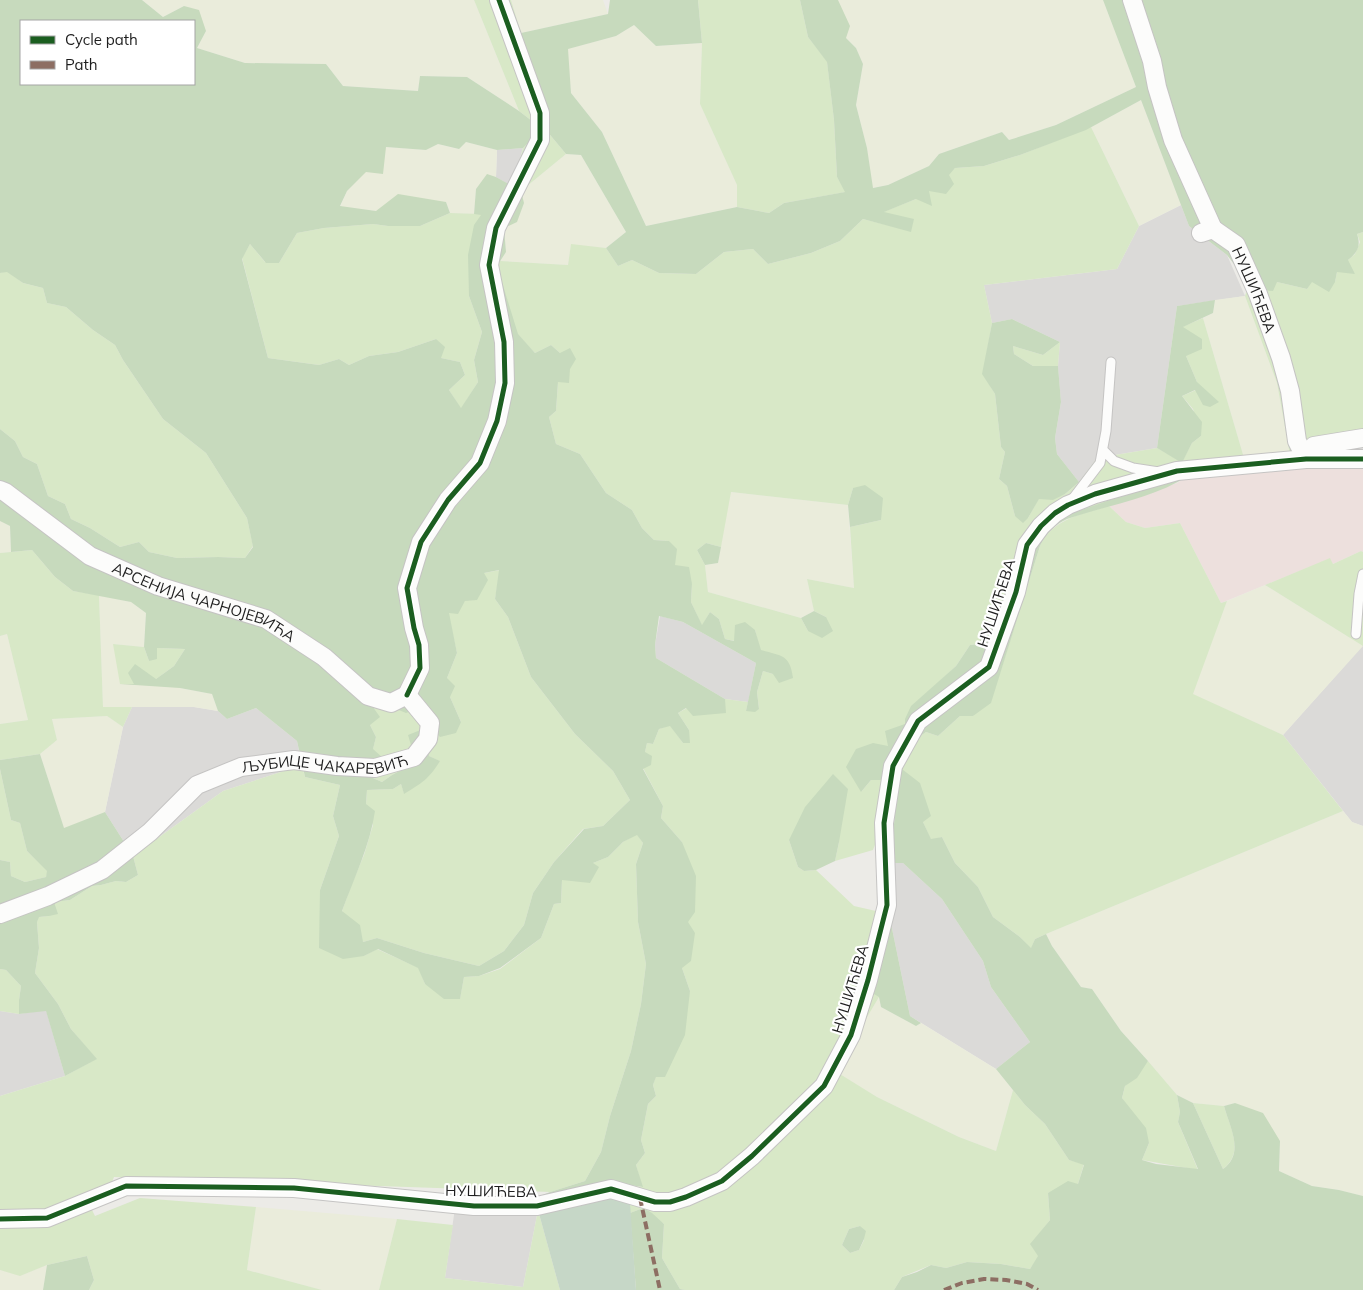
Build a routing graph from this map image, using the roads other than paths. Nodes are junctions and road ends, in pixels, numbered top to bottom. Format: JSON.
{"nodes":[{"id":1,"x":499,"y":0,"type":"edge"},
{"id":2,"x":1132,"y":0,"type":"edge"},
{"id":3,"x":1111,"y":362,"type":"dead end"},
{"id":4,"x":1363,"y":438,"type":"edge"},
{"id":5,"x":1102,"y":450,"type":"junction"},
{"id":6,"x":1306,"y":458,"type":"junction"},
{"id":7,"x":1363,"y":460,"type":"edge"},
{"id":8,"x":1167,"y":474,"type":"junction"},
{"id":9,"x":0,"y":490,"type":"edge"},
{"id":10,"x":1068,"y":505,"type":"junction"},
{"id":11,"x":1363,"y":574,"type":"edge"},
{"id":12,"x":1356,"y":634,"type":"dead end"},
{"id":13,"x":407,"y":695,"type":"junction"},
{"id":14,"x":0,"y":914,"type":"edge"},
{"id":15,"x":0,"y":1219,"type":"edge"}],
"edges":[{"from":1,"to":13,"type":"street"},
{"from":2,"to":6,"type":"street","name":"НУШИЋЕВА"},
{"from":3,"to":5,"type":"lane","name":"НУШИЋЕВА"},
{"from":4,"to":6,"type":"street"},
{"from":5,"to":8,"type":"lane","name":"НУШИЋЕВА"},
{"from":5,"to":10,"type":"lane","name":"НУШИЋЕВА"},
{"from":6,"to":7,"type":"street","name":"НУШИЋЕВА"},
{"from":6,"to":8,"type":"street","name":"НУШИЋЕВА"},
{"from":8,"to":10,"type":"street","name":"НУШИЋЕВА"},
{"from":9,"to":13,"type":"street","name":"АРСЕНИЈА ЧАРНОЈЕВИЋА"},
{"from":10,"to":15,"type":"street","name":"НУШИЋЕВА"},
{"from":11,"to":12,"type":"lane"},
{"from":13,"to":14,"type":"street","name":"ЉУБИЦЕ ЧАКАРЕВИЋ"}]}
